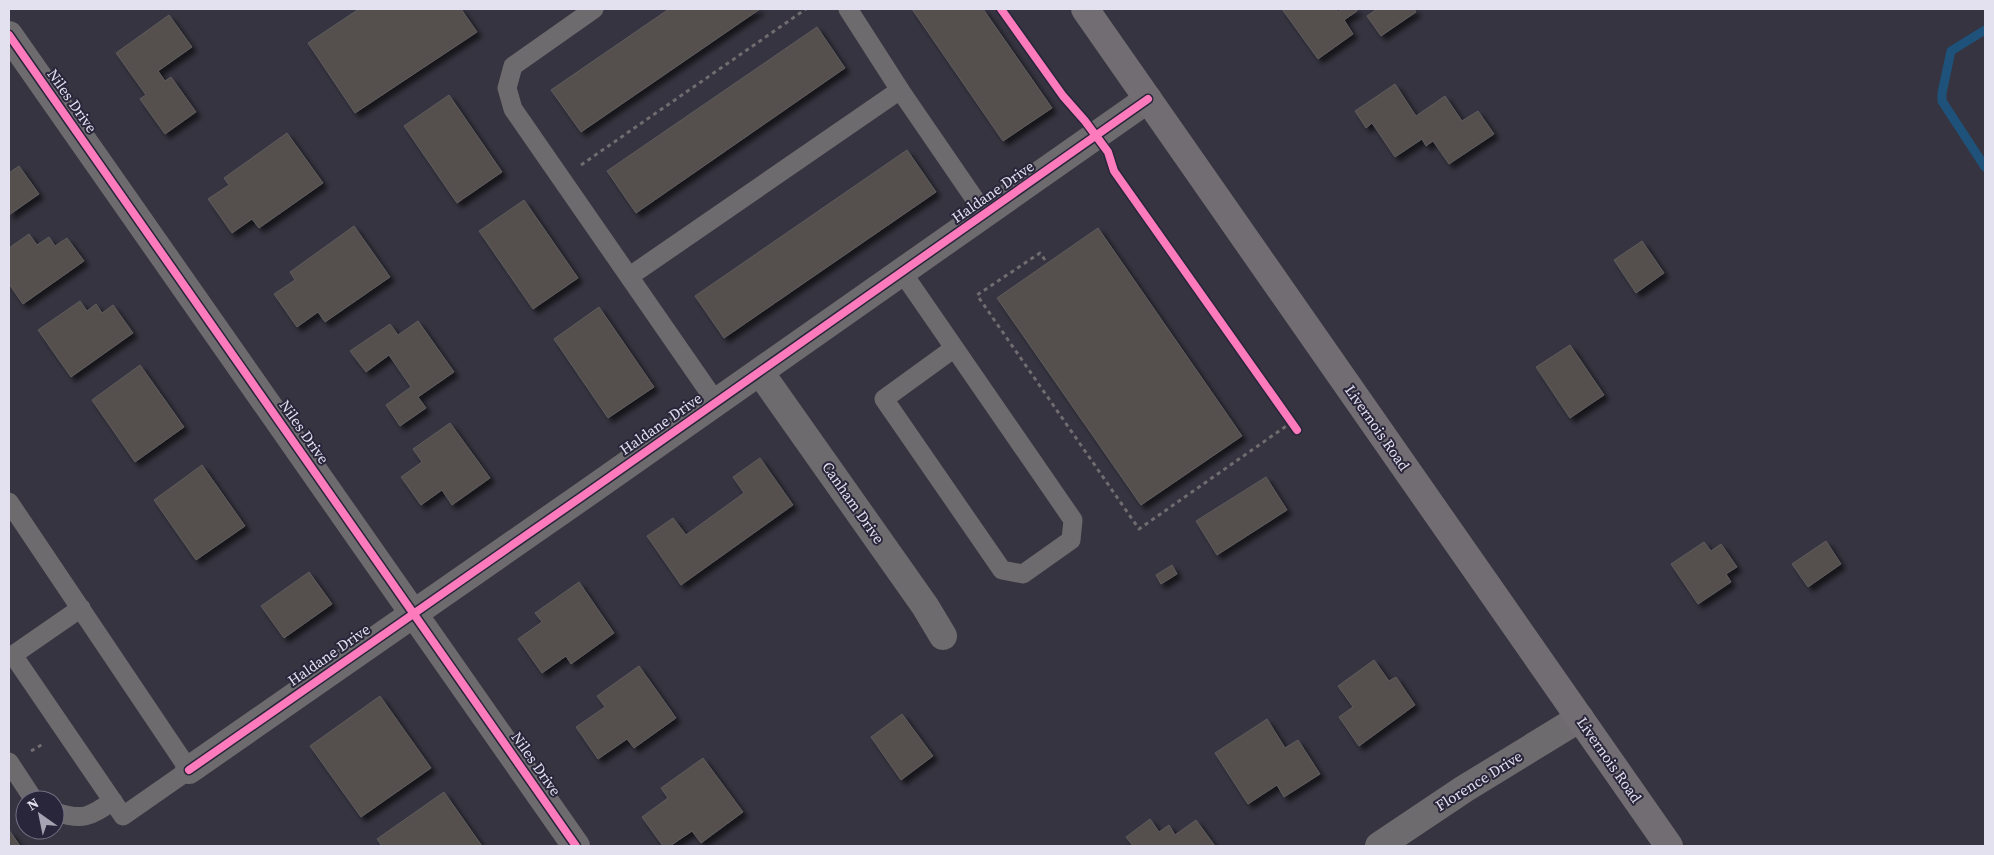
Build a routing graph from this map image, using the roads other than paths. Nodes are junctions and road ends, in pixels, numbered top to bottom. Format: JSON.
{"nodes":[{"id":1,"x":594,"y":9,"type":"edge"},
{"id":2,"x":848,"y":9,"type":"edge"},
{"id":3,"x":1085,"y":9,"type":"edge"},
{"id":4,"x":9,"y":35,"type":"edge"},
{"id":5,"x":900,"y":90,"type":"junction"},
{"id":6,"x":1148,"y":99,"type":"junction"},
{"id":7,"x":985,"y":214,"type":"junction"},
{"id":8,"x":902,"y":272,"type":"junction"},
{"id":9,"x":630,"y":276,"type":"junction"},
{"id":10,"x":953,"y":349,"type":"junction"},
{"id":11,"x":760,"y":372,"type":"junction"},
{"id":12,"x":716,"y":402,"type":"junction"},
{"id":13,"x":9,"y":502,"type":"edge"},
{"id":14,"x":81,"y":608,"type":"junction"},
{"id":15,"x":413,"y":612,"type":"junction"},
{"id":16,"x":943,"y":636,"type":"dead end"},
{"id":17,"x":11,"y":656,"type":"edge"},
{"id":18,"x":1580,"y":718,"type":"junction"},
{"id":19,"x":9,"y":762,"type":"edge"},
{"id":20,"x":189,"y":770,"type":"junction"},
{"id":21,"x":27,"y":790,"type":"edge"},
{"id":22,"x":113,"y":801,"type":"junction"},
{"id":23,"x":65,"y":815,"type":"edge"},
{"id":24,"x":576,"y":846,"type":"edge"},
{"id":25,"x":1379,"y":846,"type":"edge"},
{"id":26,"x":1669,"y":846,"type":"edge"}],
"edges":[{"from":1,"to":9,"type":"lane"},
{"from":2,"to":5,"type":"lane"},
{"from":3,"to":6,"type":"main road","name":"Livernois Road"},
{"from":4,"to":15,"type":"street","name":"Niles Drive"},
{"from":5,"to":7,"type":"lane"},
{"from":5,"to":9,"type":"lane"},
{"from":6,"to":7,"type":"street","name":"Haldane Drive"},
{"from":6,"to":18,"type":"main road","name":"Livernois Road"},
{"from":7,"to":8,"type":"street","name":"Haldane Drive"},
{"from":8,"to":10,"type":"lane"},
{"from":8,"to":11,"type":"street","name":"Haldane Drive"},
{"from":9,"to":12,"type":"lane"},
{"from":10,"to":10,"type":"lane"},
{"from":11,"to":12,"type":"street","name":"Haldane Drive"},
{"from":11,"to":16,"type":"street","name":"Canham Drive"},
{"from":12,"to":15,"type":"street","name":"Haldane Drive"},
{"from":13,"to":14,"type":"lane"},
{"from":14,"to":17,"type":"lane"},
{"from":14,"to":20,"type":"lane"},
{"from":15,"to":20,"type":"street","name":"Haldane Drive"},
{"from":15,"to":24,"type":"street","name":"Niles Drive"},
{"from":17,"to":22,"type":"lane"},
{"from":18,"to":25,"type":"street","name":"Florence Drive"},
{"from":18,"to":26,"type":"main road","name":"Livernois Road"},
{"from":19,"to":21,"type":"lane"},
{"from":20,"to":22,"type":"lane"},
{"from":22,"to":23,"type":"lane"}]}
